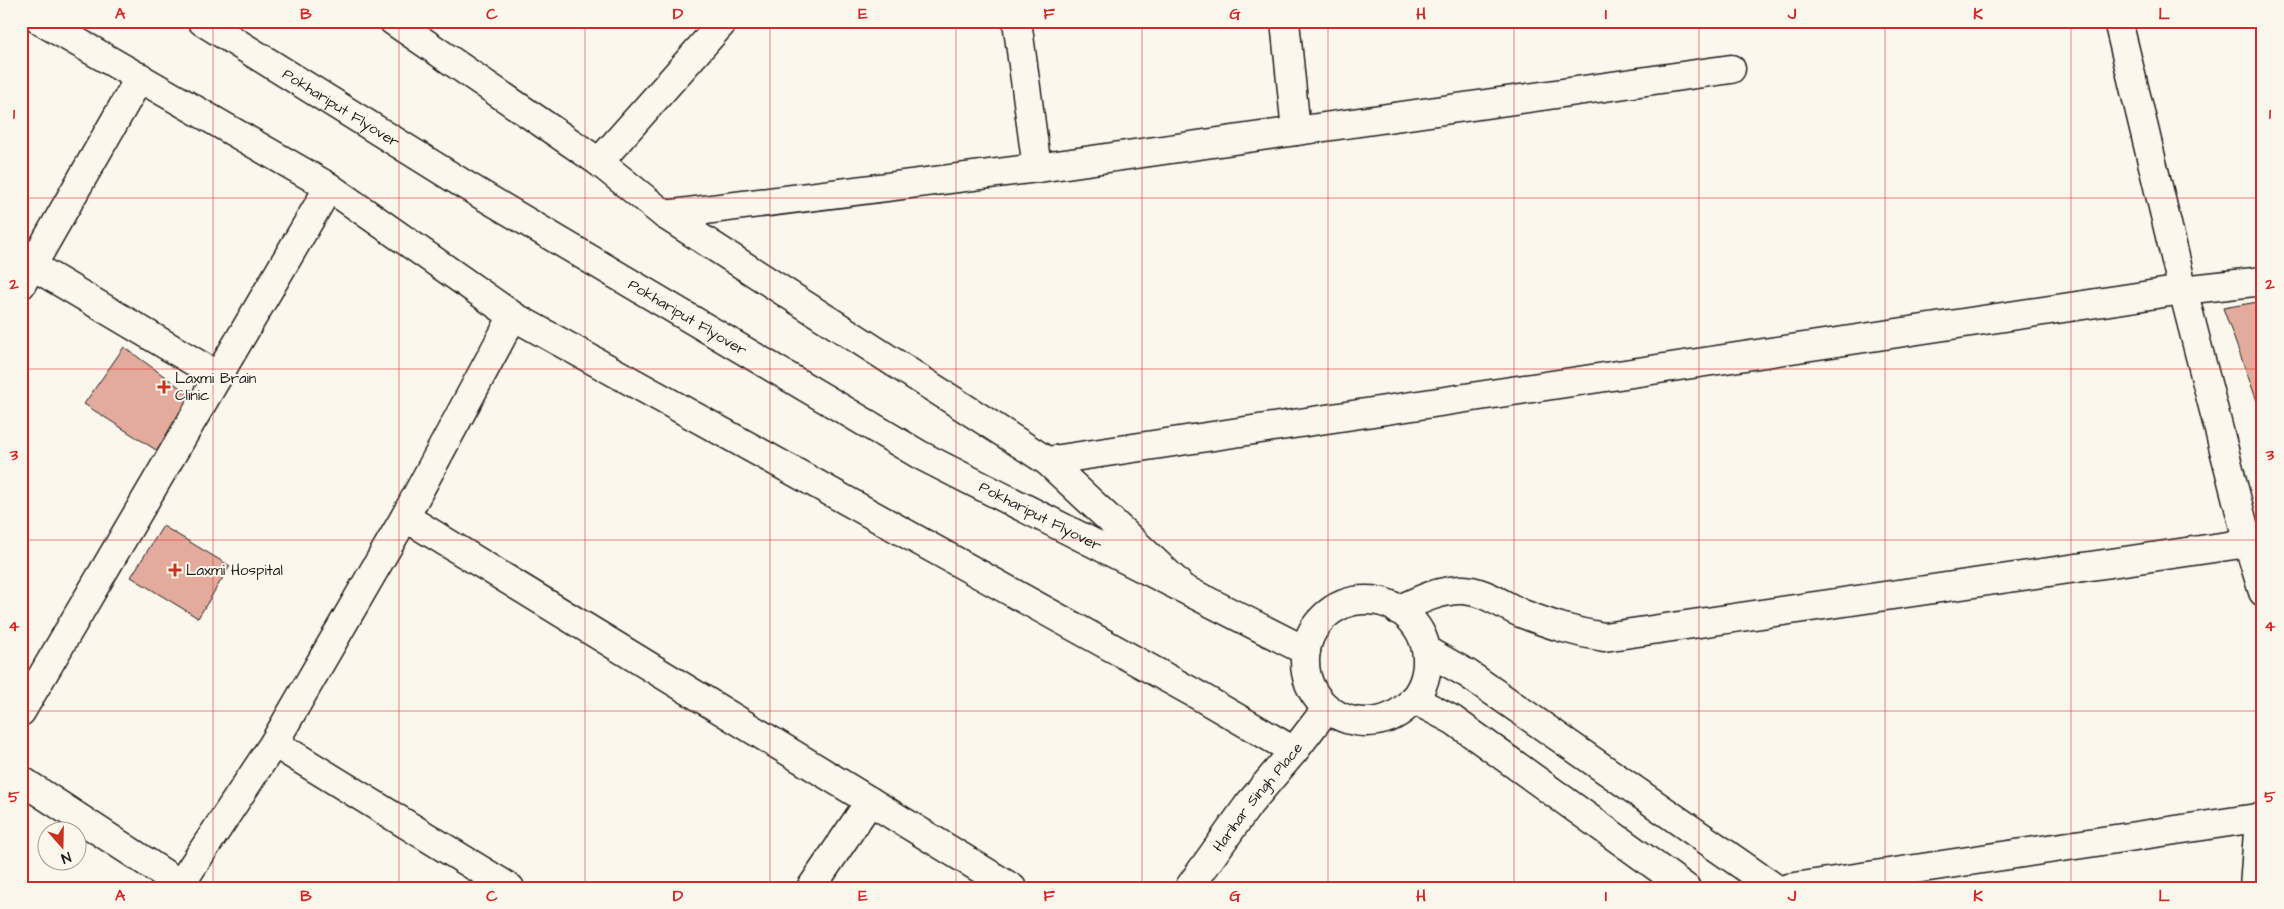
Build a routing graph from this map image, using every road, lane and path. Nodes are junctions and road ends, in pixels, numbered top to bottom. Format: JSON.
{"nodes":[{"id":1,"x":41,"y":21,"type":"edge"},
{"id":2,"x":202,"y":21,"type":"edge"},
{"id":3,"x":393,"y":21,"type":"edge"},
{"id":4,"x":724,"y":21,"type":"edge"},
{"id":5,"x":1017,"y":21,"type":"edge"},
{"id":6,"x":1285,"y":21,"type":"edge"},
{"id":7,"x":2118,"y":21,"type":"edge"},
{"id":8,"x":1732,"y":69,"type":"dead end"},
{"id":9,"x":140,"y":77,"type":"junction"},
{"id":10,"x":1296,"y":131,"type":"junction"},
{"id":11,"x":599,"y":162,"type":"junction"},
{"id":12,"x":1037,"y":168,"type":"junction"},
{"id":13,"x":329,"y":187,"type":"junction"},
{"id":14,"x":665,"y":215,"type":"junction"},
{"id":15,"x":27,"y":275,"type":"edge"},
{"id":16,"x":2263,"y":281,"type":"edge"},
{"id":17,"x":2183,"y":290,"type":"junction"},
{"id":18,"x":513,"y":316,"type":"junction"},
{"id":19,"x":218,"y":376,"type":"junction"},
{"id":20,"x":1047,"y":461,"type":"junction"},
{"id":21,"x":405,"y":517,"type":"junction"},
{"id":22,"x":2248,"y":544,"type":"junction"},
{"id":23,"x":1186,"y":590,"type":"junction"},
{"id":24,"x":2263,"y":592,"type":"edge"},
{"id":25,"x":1398,"y":610,"type":"junction"},
{"id":26,"x":1306,"y":651,"type":"junction"},
{"id":27,"x":1427,"y":651,"type":"junction"},
{"id":28,"x":1413,"y":699,"type":"junction"},
{"id":29,"x":1326,"y":708,"type":"junction"},
{"id":30,"x":21,"y":712,"type":"edge"},
{"id":31,"x":274,"y":743,"type":"junction"},
{"id":32,"x":1294,"y":751,"type":"junction"},
{"id":33,"x":21,"y":780,"type":"edge"},
{"id":34,"x":870,"y":801,"type":"junction"},
{"id":35,"x":2261,"y":817,"type":"edge"},
{"id":36,"x":179,"y":886,"type":"edge"},
{"id":37,"x":510,"y":888,"type":"edge"},
{"id":38,"x":811,"y":888,"type":"edge"},
{"id":39,"x":1012,"y":888,"type":"edge"},
{"id":40,"x":1188,"y":888,"type":"edge"},
{"id":41,"x":1686,"y":888,"type":"edge"},
{"id":42,"x":1775,"y":888,"type":"edge"},
{"id":43,"x":1788,"y":888,"type":"edge"},
{"id":44,"x":2254,"y":888,"type":"edge"}],
"edges":[{"from":1,"to":9,"type":"street"},
{"from":2,"to":23,"type":"street","name":"Pokhariput Flyover"},
{"from":3,"to":11,"type":"street"},
{"from":4,"to":11,"type":"street"},
{"from":5,"to":12,"type":"street"},
{"from":6,"to":10,"type":"street"},
{"from":7,"to":17,"type":"street"},
{"from":8,"to":10,"type":"street"},
{"from":9,"to":13,"type":"street"},
{"from":9,"to":15,"type":"street"},
{"from":10,"to":12,"type":"street"},
{"from":11,"to":14,"type":"street"},
{"from":12,"to":14,"type":"street"},
{"from":13,"to":18,"type":"street"},
{"from":13,"to":19,"type":"street"},
{"from":14,"to":20,"type":"street"},
{"from":15,"to":19,"type":"street"},
{"from":16,"to":17,"type":"street"},
{"from":17,"to":20,"type":"street"},
{"from":17,"to":22,"type":"street"},
{"from":18,"to":21,"type":"street"},
{"from":18,"to":32,"type":"street"},
{"from":19,"to":30,"type":"street"},
{"from":20,"to":23,"type":"street"},
{"from":21,"to":31,"type":"street"},
{"from":21,"to":34,"type":"street"},
{"from":22,"to":24,"type":"street"},
{"from":22,"to":25,"type":"street"},
{"from":23,"to":26,"type":"street","name":"Pokhariput Flyover"},
{"from":25,"to":26,"type":"street"},
{"from":25,"to":27,"type":"street"},
{"from":26,"to":29,"type":"street"},
{"from":27,"to":28,"type":"street"},
{"from":27,"to":42,"type":"street"},
{"from":28,"to":29,"type":"street"},
{"from":28,"to":41,"type":"street"},
{"from":29,"to":32,"type":"street","name":"Harihar Singh Place"},
{"from":31,"to":36,"type":"street"},
{"from":31,"to":37,"type":"street"},
{"from":32,"to":40,"type":"street","name":"Harihar Singh Place"},
{"from":33,"to":36,"type":"street"},
{"from":34,"to":38,"type":"street"},
{"from":34,"to":39,"type":"street"},
{"from":35,"to":43,"type":"street"},
{"from":35,"to":44,"type":"street"}]}
